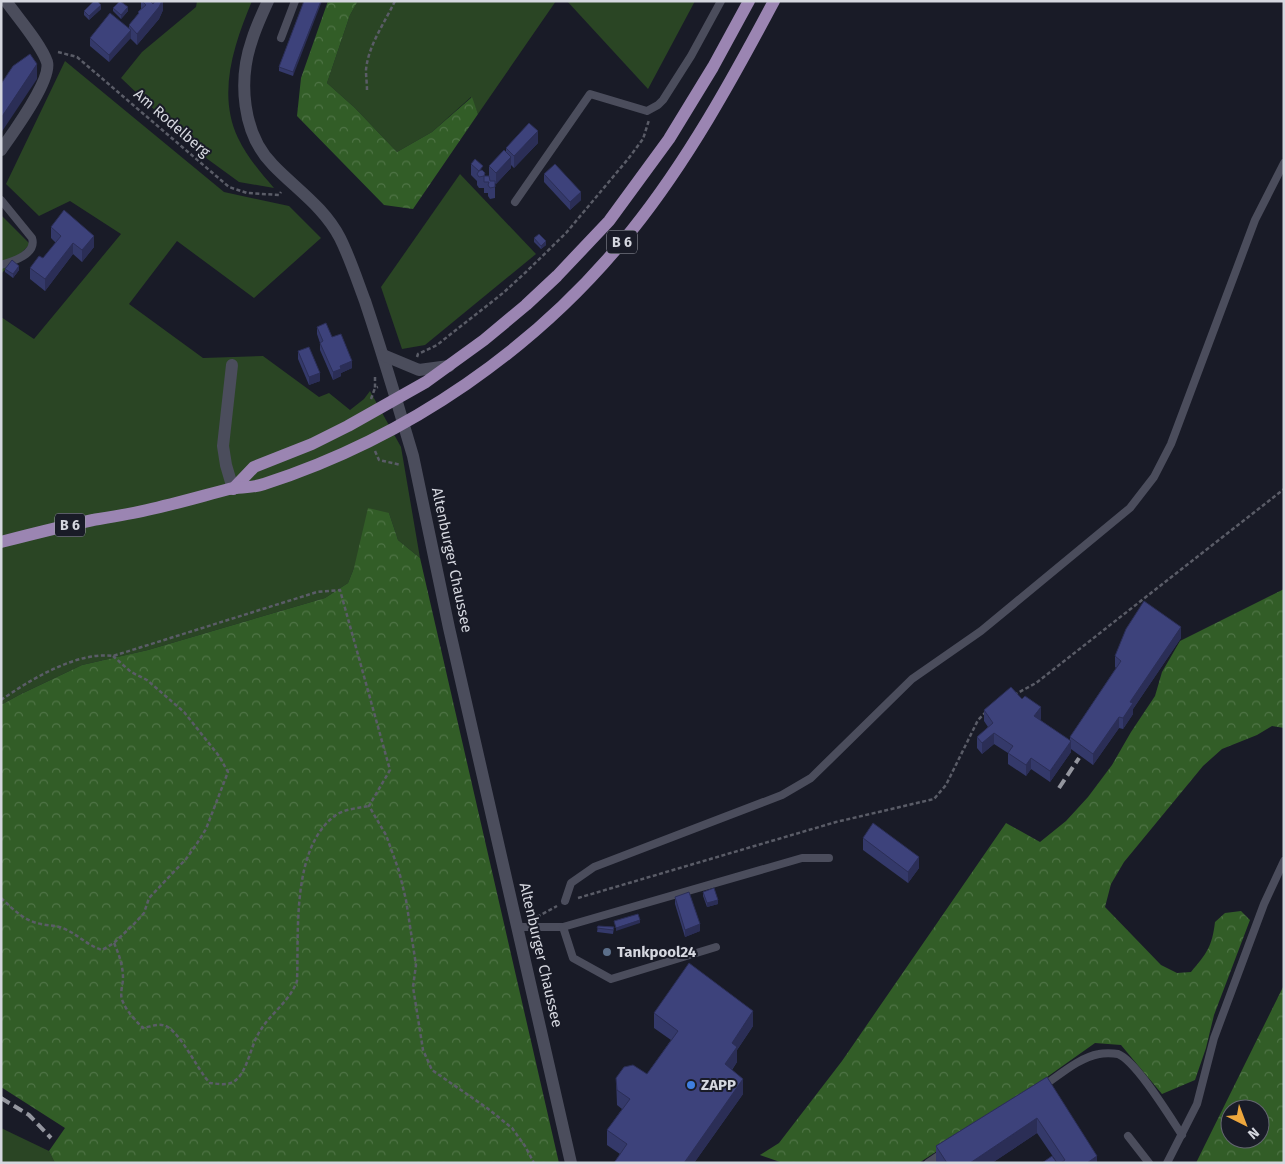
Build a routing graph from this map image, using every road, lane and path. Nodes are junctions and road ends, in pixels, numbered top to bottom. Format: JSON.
{"nodes":[{"id":1,"x":6,"y":1,"type":"edge"},
{"id":2,"x":268,"y":1,"type":"edge"},
{"id":3,"x":295,"y":1,"type":"edge"},
{"id":4,"x":395,"y":1,"type":"edge"},
{"id":5,"x":721,"y":1,"type":"edge"},
{"id":6,"x":749,"y":1,"type":"edge"},
{"id":7,"x":774,"y":1,"type":"edge"},
{"id":8,"x":280,"y":38,"type":"dead end"},
{"id":9,"x":40,"y":48,"type":"junction"},
{"id":10,"x":367,"y":90,"type":"dead end"},
{"id":11,"x":648,"y":111,"type":"junction"},
{"id":12,"x":1,"y":150,"type":"edge"},
{"id":13,"x":1284,"y":164,"type":"edge"},
{"id":14,"x":292,"y":182,"type":"junction"},
{"id":15,"x":1,"y":200,"type":"edge"},
{"id":16,"x":515,"y":202,"type":"dead end"},
{"id":17,"x":1,"y":265,"type":"edge"},
{"id":18,"x":383,"y":355,"type":"junction"},
{"id":19,"x":232,"y":365,"type":"dead end"},
{"id":20,"x":449,"y":366,"type":"junction"},
{"id":21,"x":411,"y":368,"type":"junction"},
{"id":22,"x":372,"y":370,"type":"dead end"},
{"id":23,"x":391,"y":383,"type":"junction"},
{"id":24,"x":396,"y":399,"type":"junction"},
{"id":25,"x":403,"y":422,"type":"junction"},
{"id":26,"x":233,"y":488,"type":"junction"},
{"id":27,"x":1284,"y":489,"type":"edge"},
{"id":28,"x":1,"y":542,"type":"edge"},
{"id":29,"x":113,"y":656,"type":"junction"},
{"id":30,"x":1006,"y":699,"type":"edge"},
{"id":31,"x":2,"y":700,"type":"edge"},
{"id":32,"x":992,"y":707,"type":"edge"},
{"id":33,"x":369,"y":806,"type":"junction"},
{"id":34,"x":829,"y":858,"type":"dead end"},
{"id":35,"x":1284,"y":861,"type":"edge"},
{"id":36,"x":1,"y":898,"type":"edge"},
{"id":37,"x":565,"y":901,"type":"junction"},
{"id":38,"x":518,"y":927,"type":"junction"},
{"id":39,"x":562,"y":927,"type":"junction"},
{"id":40,"x":114,"y":943,"type":"junction"},
{"id":41,"x":716,"y":947,"type":"dead end"},
{"id":42,"x":1034,"y":1092,"type":"edge"},
{"id":43,"x":1182,"y":1135,"type":"junction"},
{"id":44,"x":1128,"y":1136,"type":"dead end"},
{"id":45,"x":952,"y":1146,"type":"edge"},
{"id":46,"x":534,"y":1163,"type":"edge"},
{"id":47,"x":572,"y":1163,"type":"edge"},
{"id":48,"x":928,"y":1163,"type":"edge"},
{"id":49,"x":1149,"y":1163,"type":"edge"},
{"id":50,"x":1167,"y":1163,"type":"edge"}],
"edges":[{"from":1,"to":9,"type":"street"},
{"from":2,"to":14,"type":"street","name":"Altenburger Chaussee"},
{"from":3,"to":8,"type":"lane"},
{"from":4,"to":10,"type":"path"},
{"from":5,"to":11,"type":"lane"},
{"from":6,"to":20,"type":"main road","number":"B 6"},
{"from":7,"to":25,"type":"main road","number":"B 6"},
{"from":9,"to":12,"type":"street"},
{"from":9,"to":14,"type":"path","name":"Am Rodelberg"},
{"from":11,"to":16,"type":"lane"},
{"from":11,"to":21,"type":"path"},
{"from":13,"to":37,"type":"lane"},
{"from":14,"to":18,"type":"street","name":"Altenburger Chaussee"},
{"from":15,"to":17,"type":"lane"},
{"from":18,"to":21,"type":"street","number":"B 6"},
{"from":18,"to":23,"type":"street","name":"Altenburger Chaussee"},
{"from":19,"to":26,"type":"street"},
{"from":20,"to":21,"type":"street","number":"B 6"},
{"from":20,"to":24,"type":"main road","number":"B 6"},
{"from":22,"to":23,"type":"path"},
{"from":23,"to":24,"type":"street","name":"Altenburger Chaussee"},
{"from":24,"to":25,"type":"street","name":"Altenburger Chaussee"},
{"from":24,"to":26,"type":"main road","number":"B 6"},
{"from":25,"to":26,"type":"main road","number":"B 6"},
{"from":25,"to":38,"type":"street","name":"Altenburger Chaussee"},
{"from":26,"to":28,"type":"main road","number":"B 6"},
{"from":27,"to":30,"type":"path"},
{"from":29,"to":31,"type":"path"},
{"from":29,"to":33,"type":"path"},
{"from":29,"to":40,"type":"path"},
{"from":32,"to":37,"type":"path"},
{"from":33,"to":40,"type":"path"},
{"from":33,"to":46,"type":"path"},
{"from":34,"to":39,"type":"lane"},
{"from":35,"to":43,"type":"lane"},
{"from":36,"to":40,"type":"path"},
{"from":37,"to":38,"type":"path"},
{"from":38,"to":39,"type":"lane"},
{"from":38,"to":47,"type":"street","name":"Altenburger Chaussee"},
{"from":39,"to":41,"type":"lane"},
{"from":42,"to":43,"type":"lane"},
{"from":43,"to":50,"type":"lane"},
{"from":44,"to":49,"type":"lane"},
{"from":45,"to":48,"type":"lane"}]}
